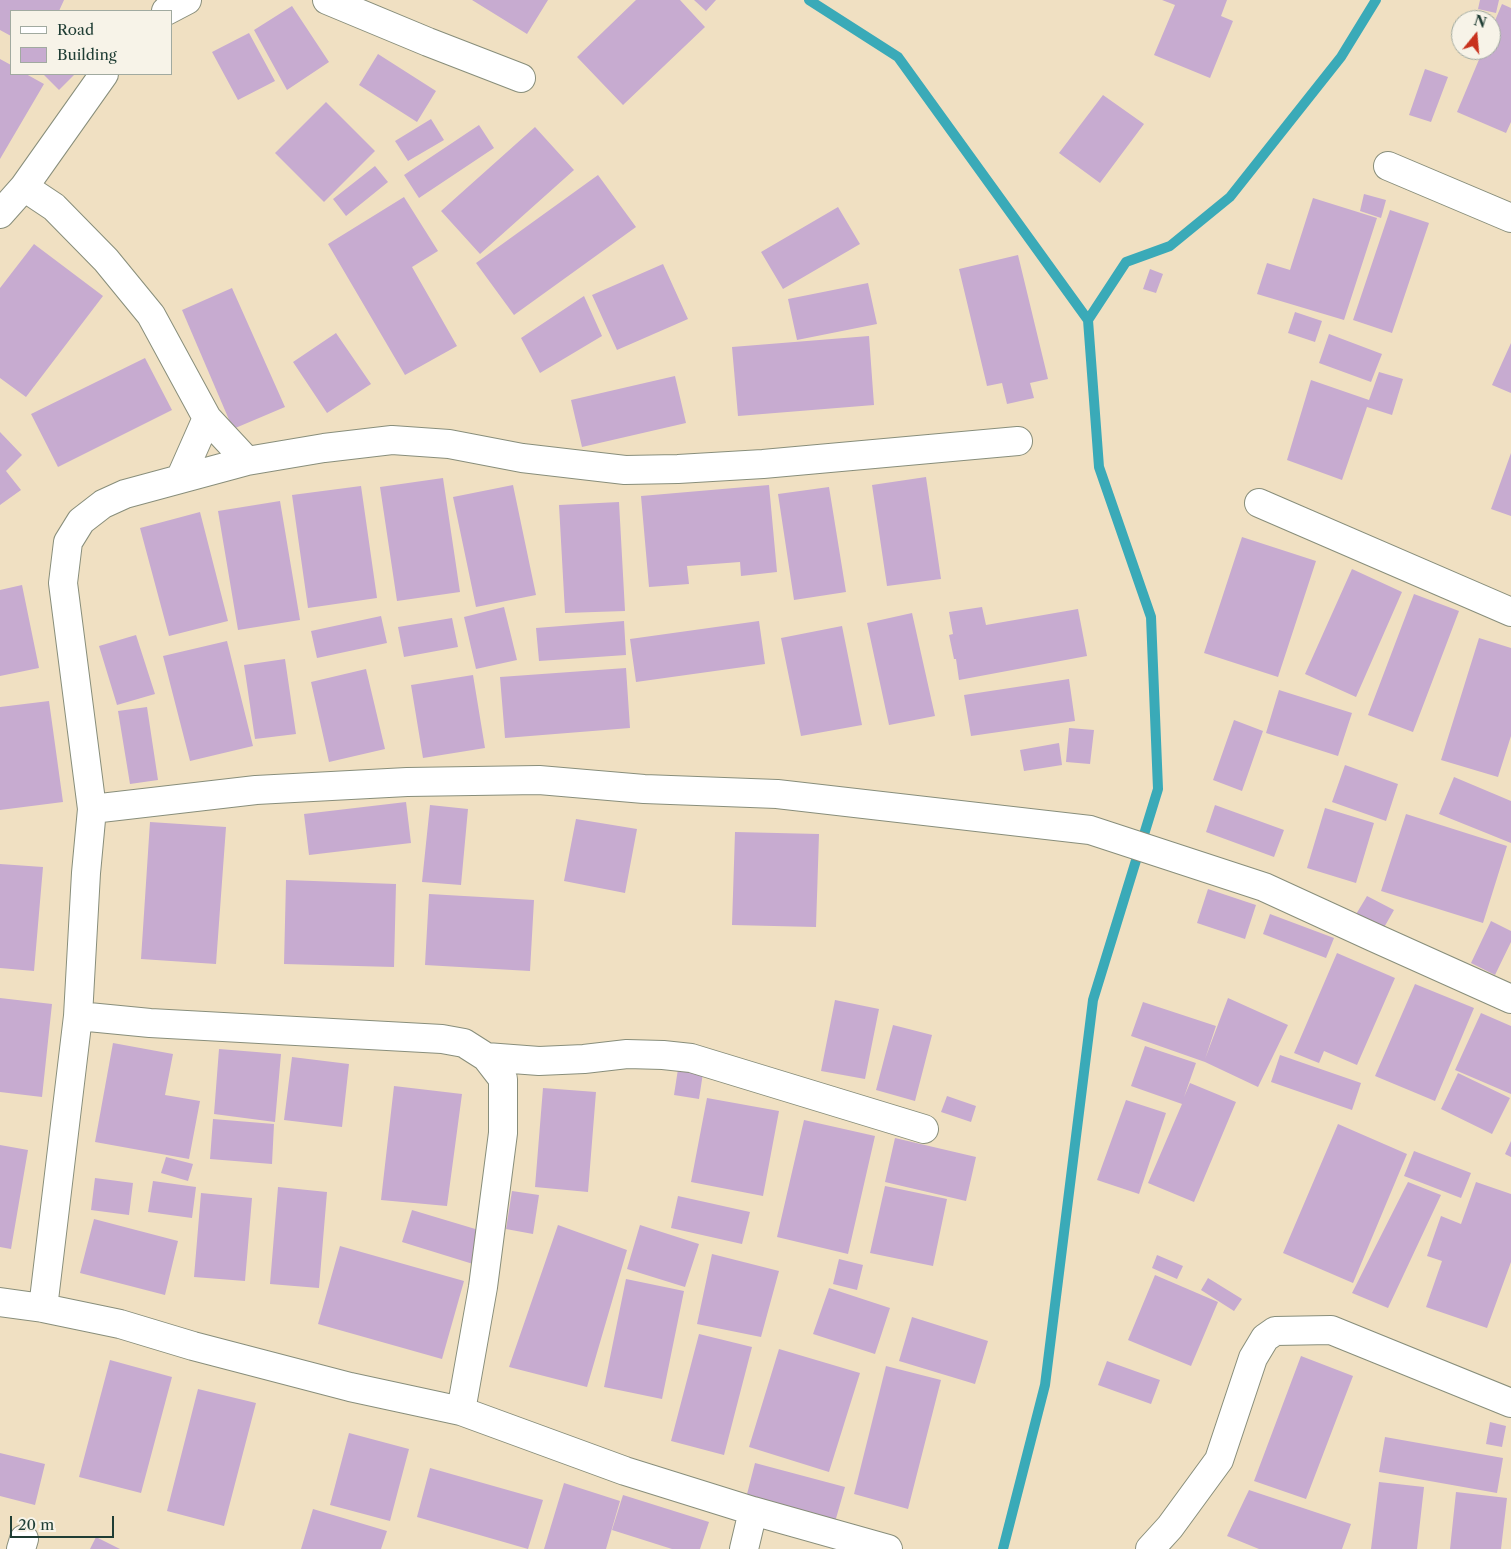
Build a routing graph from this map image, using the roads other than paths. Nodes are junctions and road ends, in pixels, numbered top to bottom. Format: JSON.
{"nodes":[{"id":1,"x":186,"y":0,"type":"edge"},
{"id":2,"x":327,"y":0,"type":"edge"},
{"id":3,"x":168,"y":10,"type":"edge"},
{"id":4,"x":103,"y":75,"type":"edge"},
{"id":5,"x":521,"y":78,"type":"dead end"},
{"id":6,"x":1388,"y":166,"type":"dead end"},
{"id":7,"x":24,"y":187,"type":"junction"},
{"id":8,"x":0,"y":214,"type":"edge"},
{"id":9,"x":1511,"y":218,"type":"edge"},
{"id":10,"x":207,"y":418,"type":"junction"},
{"id":11,"x":1018,"y":441,"type":"dead end"},
{"id":12,"x":247,"y":461,"type":"junction"},
{"id":13,"x":180,"y":479,"type":"junction"},
{"id":14,"x":1259,"y":503,"type":"dead end"},
{"id":15,"x":1511,"y":612,"type":"edge"},
{"id":16,"x":92,"y":809,"type":"junction"},
{"id":17,"x":1511,"y":998,"type":"edge"},
{"id":18,"x":78,"y":1016,"type":"junction"},
{"id":19,"x":486,"y":1057,"type":"junction"},
{"id":20,"x":924,"y":1130,"type":"dead end"},
{"id":21,"x":0,"y":1302,"type":"edge"},
{"id":22,"x":43,"y":1308,"type":"junction"},
{"id":23,"x":1510,"y":1398,"type":"edge"},
{"id":24,"x":461,"y":1411,"type":"junction"},
{"id":25,"x":753,"y":1511,"type":"junction"},
{"id":26,"x":744,"y":1549,"type":"edge"},
{"id":27,"x":888,"y":1549,"type":"edge"},
{"id":28,"x":1150,"y":1549,"type":"edge"}],
"edges":[{"from":1,"to":3,"type":"street"},
{"from":2,"to":5,"type":"street"},
{"from":4,"to":7,"type":"street"},
{"from":6,"to":9,"type":"street"},
{"from":7,"to":8,"type":"street"},
{"from":7,"to":10,"type":"street"},
{"from":10,"to":12,"type":"street"},
{"from":10,"to":13,"type":"street"},
{"from":11,"to":12,"type":"street"},
{"from":12,"to":13,"type":"street"},
{"from":13,"to":16,"type":"street"},
{"from":14,"to":15,"type":"street"},
{"from":16,"to":17,"type":"street"},
{"from":16,"to":18,"type":"street"},
{"from":18,"to":19,"type":"street"},
{"from":18,"to":22,"type":"street"},
{"from":19,"to":20,"type":"street"},
{"from":19,"to":24,"type":"street"},
{"from":21,"to":22,"type":"street"},
{"from":22,"to":24,"type":"street"},
{"from":23,"to":28,"type":"street"},
{"from":24,"to":25,"type":"street"},
{"from":25,"to":26,"type":"street"},
{"from":25,"to":27,"type":"street"}]}
